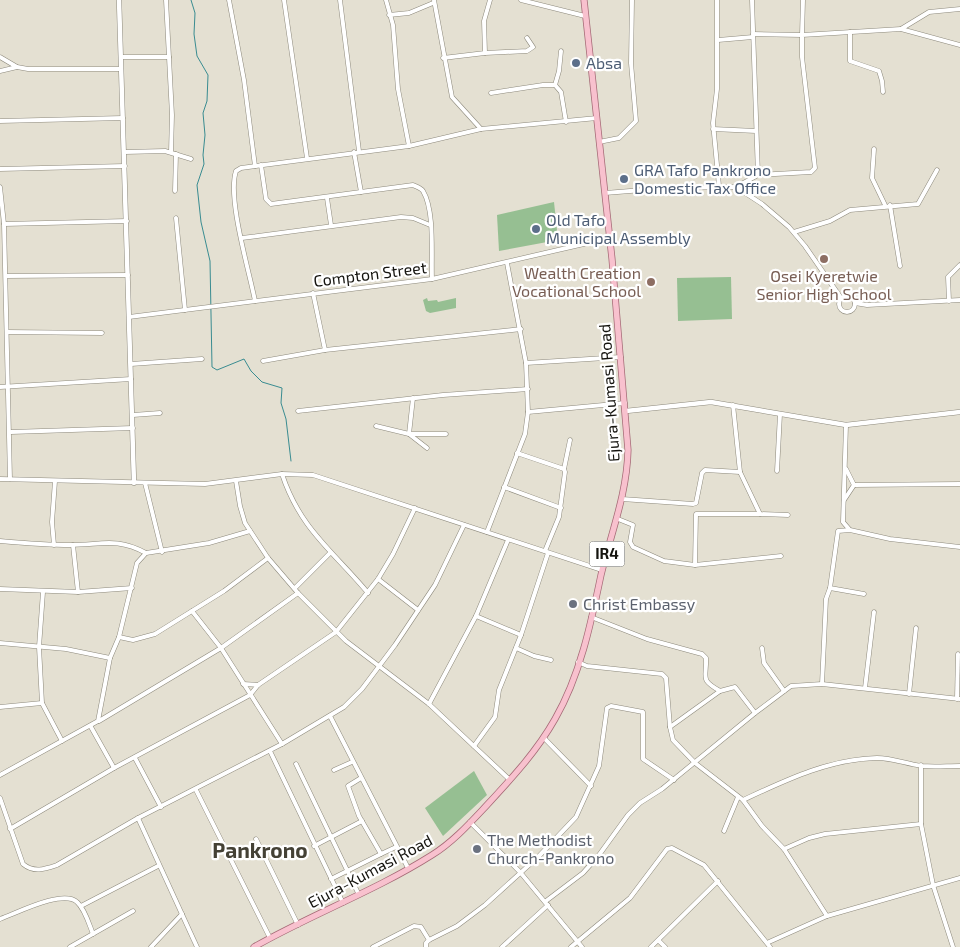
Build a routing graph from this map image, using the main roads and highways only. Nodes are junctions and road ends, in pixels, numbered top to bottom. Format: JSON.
{"nodes":[{"id":1,"x":584,"y":0,"type":"edge"},
{"id":2,"x":254,"y":947,"type":"edge"}],
"edges":[{"from":1,"to":2,"type":"main road","name":"Ejura-Kumasi Road","number":"IR4"}]}
